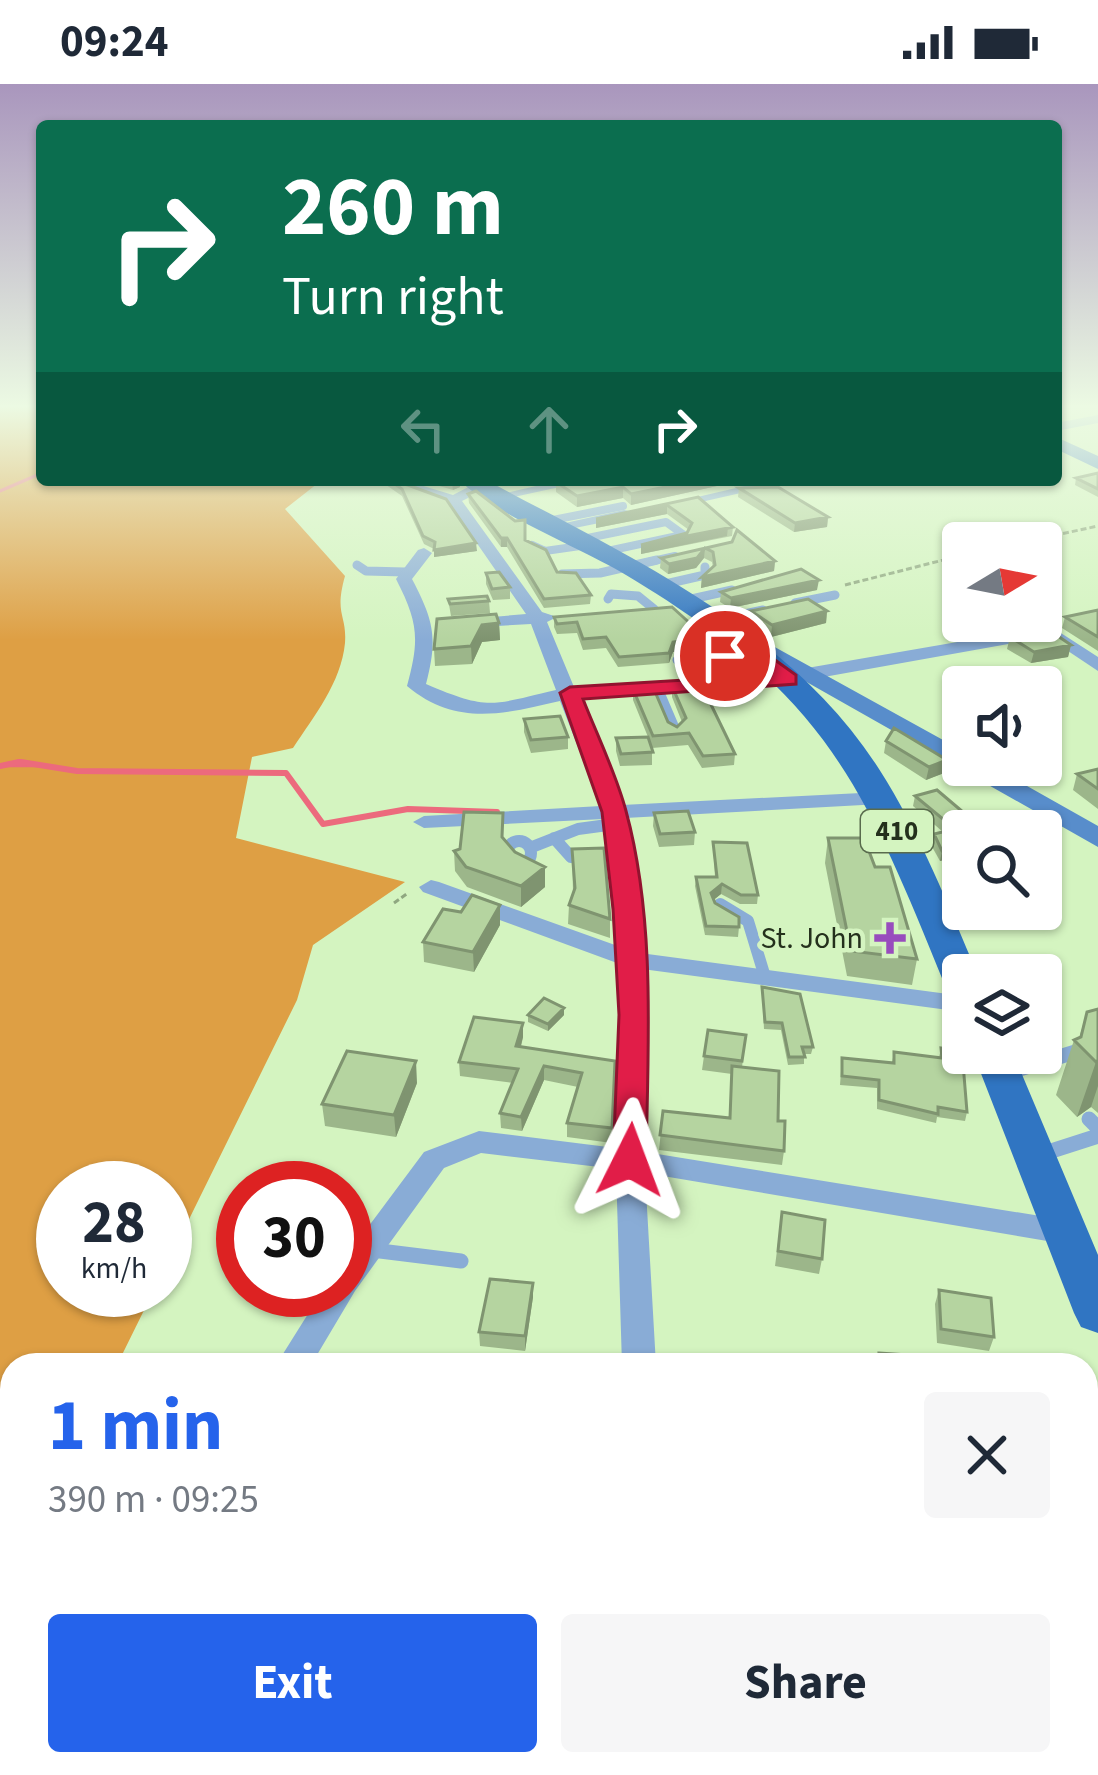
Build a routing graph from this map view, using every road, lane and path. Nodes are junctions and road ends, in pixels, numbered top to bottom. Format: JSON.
{"nodes":[{"id":1,"x":417,"y":486,"type":"edge"},
{"id":2,"x":759,"y":486,"type":"edge"},
{"id":3,"x":484,"y":487,"type":"edge"},
{"id":4,"x":454,"y":500,"type":"junction"},
{"id":5,"x":623,"y":506,"type":"dead end"},
{"id":6,"x":550,"y":525,"type":"junction"},
{"id":7,"x":1098,"y":526,"type":"edge"},
{"id":8,"x":1062,"y":534,"type":"edge"},
{"id":9,"x":531,"y":544,"type":"edge"},
{"id":10,"x":424,"y":553,"type":"dead end"},
{"id":11,"x":688,"y":553,"type":"edge"},
{"id":12,"x":584,"y":555,"type":"junction"},
{"id":13,"x":942,"y":560,"type":"edge"},
{"id":14,"x":357,"y":565,"type":"dead end"},
{"id":15,"x":624,"y":567,"type":"junction"},
{"id":16,"x":704,"y":567,"type":"edge"},
{"id":17,"x":406,"y":572,"type":"junction"},
{"id":18,"x":562,"y":574,"type":"edge"},
{"id":19,"x":744,"y":587,"type":"edge"},
{"id":20,"x":835,"y":595,"type":"joint"},
{"id":21,"x":655,"y":598,"type":"junction"},
{"id":22,"x":608,"y":599,"type":"dead end"},
{"id":23,"x":684,"y":604,"type":"junction"},
{"id":24,"x":594,"y":614,"type":"edge"},
{"id":25,"x":573,"y":615,"type":"edge"},
{"id":26,"x":537,"y":618,"type":"junction"},
{"id":27,"x":712,"y":622,"type":"junction"},
{"id":28,"x":421,"y":628,"type":"junction"},
{"id":29,"x":754,"y":651,"type":"junction"},
{"id":30,"x":677,"y":660,"type":"dead end"},
{"id":31,"x":1098,"y":666,"type":"edge"},
{"id":32,"x":809,"y":685,"type":"junction"},
{"id":33,"x":658,"y":688,"type":"junction"},
{"id":34,"x":570,"y":693,"type":"junction"},
{"id":35,"x":676,"y":730,"type":"edge"},
{"id":36,"x":942,"y":751,"type":"edge"},
{"id":37,"x":1006,"y":786,"type":"edge"},
{"id":38,"x":880,"y":798,"type":"junction"},
{"id":39,"x":614,"y":818,"type":"junction"},
{"id":40,"x":424,"y":822,"type":"dead end"},
{"id":41,"x":554,"y":838,"type":"junction"},
{"id":42,"x":1098,"y":838,"type":"edge"},
{"id":43,"x":532,"y":847,"type":"dead end"},
{"id":44,"x":596,"y":859,"type":"edge"},
{"id":45,"x":431,"y":887,"type":"dead end"},
{"id":46,"x":720,"y":904,"type":"edge"},
{"id":47,"x":950,"y":954,"type":"edge"},
{"id":48,"x":629,"y":959,"type":"junction"},
{"id":49,"x":765,"y":977,"type":"junction"},
{"id":50,"x":942,"y":1001,"type":"edge"},
{"id":51,"x":1098,"y":1045,"type":"edge"},
{"id":52,"x":1062,"y":1052,"type":"edge"},
{"id":53,"x":1002,"y":1074,"type":"edge"},
{"id":54,"x":1095,"y":1128,"type":"edge"},
{"id":55,"x":1037,"y":1156,"type":"junction"},
{"id":56,"x":630,"y":1160,"type":"junction"},
{"id":57,"x":1065,"y":1232,"type":"junction"},
{"id":58,"x":372,"y":1241,"type":"edge"},
{"id":59,"x":372,"y":1251,"type":"edge"},
{"id":60,"x":461,"y":1261,"type":"dead end"},
{"id":61,"x":1098,"y":1313,"type":"edge"},
{"id":62,"x":323,"y":1317,"type":"edge"},
{"id":63,"x":300,"y":1353,"type":"edge"},
{"id":64,"x":638,"y":1353,"type":"edge"}],
"edges":[{"from":1,"to":4,"type":"street"},
{"from":2,"to":6,"type":"street"},
{"from":3,"to":4,"type":"street"},
{"from":3,"to":6,"type":"main road","number":"410"},
{"from":4,"to":26,"type":"street"},
{"from":5,"to":6,"type":"lane"},
{"from":6,"to":12,"type":"main road","number":"410"},
{"from":7,"to":8,"type":"path"},
{"from":9,"to":12,"type":"lane"},
{"from":10,"to":17,"type":"street"},
{"from":11,"to":15,"type":"lane"},
{"from":12,"to":12,"type":"lane"},
{"from":12,"to":15,"type":"main road","number":"410"},
{"from":12,"to":18,"type":"lane"},
{"from":13,"to":20,"type":"path"},
{"from":14,"to":17,"type":"lane"},
{"from":15,"to":21,"type":"main road","number":"410"},
{"from":16,"to":21,"type":"lane"},
{"from":17,"to":28,"type":"street"},
{"from":19,"to":23,"type":"lane"},
{"from":20,"to":27,"type":"lane"},
{"from":21,"to":22,"type":"lane"},
{"from":21,"to":23,"type":"main road","number":"410"},
{"from":21,"to":24,"type":"street"},
{"from":23,"to":27,"type":"main road","number":"410"},
{"from":25,"to":26,"type":"street"},
{"from":26,"to":28,"type":"street"},
{"from":26,"to":34,"type":"street"},
{"from":27,"to":29,"type":"main road","number":"410"},
{"from":27,"to":32,"type":"main road"},
{"from":28,"to":34,"type":"street"},
{"from":29,"to":30,"type":"lane"},
{"from":29,"to":32,"type":"main road","number":"410"},
{"from":31,"to":32,"type":"street"},
{"from":32,"to":33,"type":"street"},
{"from":32,"to":36,"type":"main road"},
{"from":32,"to":38,"type":"main road","number":"410"},
{"from":33,"to":34,"type":"street"},
{"from":33,"to":35,"type":"lane"},
{"from":34,"to":39,"type":"street"},
{"from":37,"to":42,"type":"main road"},
{"from":38,"to":39,"type":"street"},
{"from":38,"to":47,"type":"main road","number":"410"},
{"from":39,"to":40,"type":"street"},
{"from":39,"to":41,"type":"lane"},
{"from":39,"to":48,"type":"street"},
{"from":41,"to":43,"type":"lane"},
{"from":41,"to":44,"type":"lane"},
{"from":45,"to":48,"type":"street"},
{"from":46,"to":49,"type":"lane"},
{"from":48,"to":49,"type":"street"},
{"from":48,"to":56,"type":"street"},
{"from":49,"to":50,"type":"street"},
{"from":51,"to":52,"type":"lane"},
{"from":53,"to":55,"type":"main road"},
{"from":54,"to":55,"type":"lane"},
{"from":55,"to":57,"type":"main road"},
{"from":56,"to":57,"type":"street"},
{"from":56,"to":58,"type":"street"},
{"from":56,"to":64,"type":"street"},
{"from":57,"to":61,"type":"main road"},
{"from":59,"to":60,"type":"lane"},
{"from":62,"to":63,"type":"street"}]}
